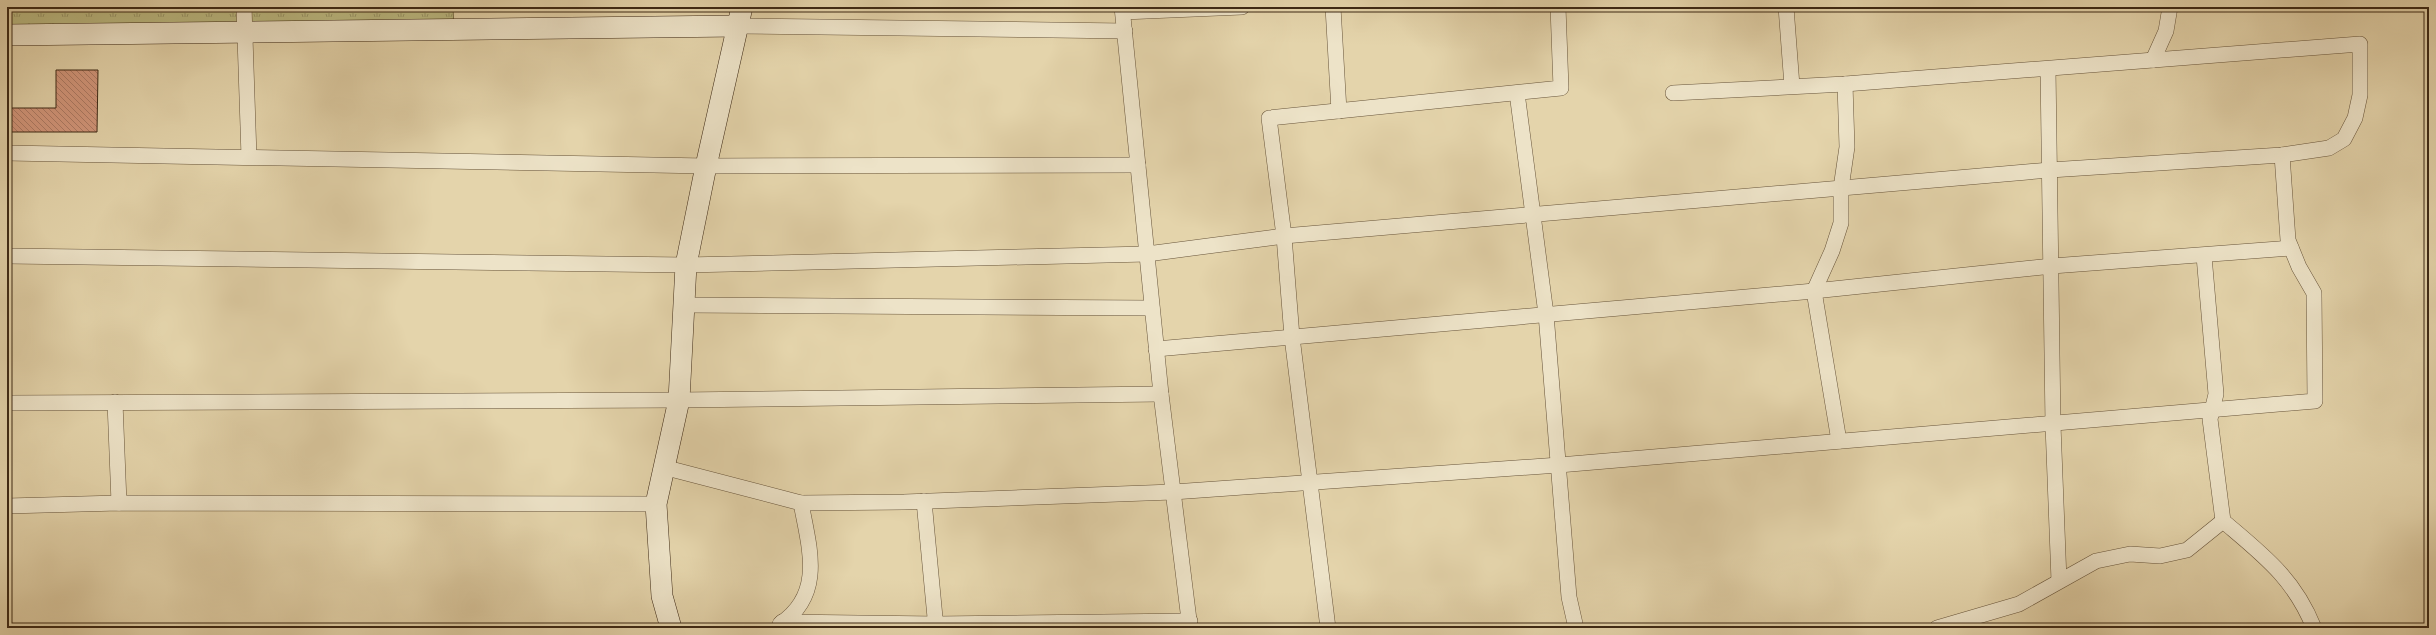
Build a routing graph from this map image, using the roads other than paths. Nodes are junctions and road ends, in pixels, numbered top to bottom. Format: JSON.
{"nodes":[{"id":1,"x":244,"y":7,"type":"edge"},
{"id":2,"x":1242,"y":7,"type":"edge"},
{"id":3,"x":1333,"y":7,"type":"edge"},
{"id":4,"x":1558,"y":7,"type":"edge"},
{"id":5,"x":1786,"y":7,"type":"edge"},
{"id":6,"x":2170,"y":7,"type":"edge"},
{"id":7,"x":1122,"y":10,"type":"edge"},
{"id":8,"x":740,"y":16,"type":"edge"},
{"id":9,"x":1125,"y":31,"type":"junction"},
{"id":10,"x":245,"y":32,"type":"junction"},
{"id":11,"x":7,"y":35,"type":"edge"},
{"id":12,"x":2153,"y":60,"type":"junction"},
{"id":13,"x":2048,"y":69,"type":"junction"},
{"id":14,"x":1845,"y":84,"type":"junction"},
{"id":15,"x":1792,"y":86,"type":"junction"},
{"id":16,"x":1517,"y":93,"type":"junction"},
{"id":17,"x":1673,"y":93,"type":"dead end"},
{"id":18,"x":1339,"y":110,"type":"junction"},
{"id":19,"x":7,"y":153,"type":"edge"},
{"id":20,"x":2282,"y":155,"type":"junction"},
{"id":21,"x":249,"y":157,"type":"junction"},
{"id":22,"x":1138,"y":165,"type":"junction"},
{"id":23,"x":706,"y":166,"type":"junction"},
{"id":24,"x":2050,"y":170,"type":"junction"},
{"id":25,"x":1841,"y":188,"type":"junction"},
{"id":26,"x":1533,"y":215,"type":"junction"},
{"id":27,"x":1284,"y":236,"type":"junction"},
{"id":28,"x":2291,"y":248,"type":"junction"},
{"id":29,"x":1147,"y":254,"type":"junction"},
{"id":30,"x":7,"y":256,"type":"edge"},
{"id":31,"x":2204,"y":256,"type":"junction"},
{"id":32,"x":686,"y":265,"type":"junction"},
{"id":33,"x":2052,"y":266,"type":"junction"},
{"id":34,"x":1814,"y":290,"type":"junction"},
{"id":35,"x":685,"y":305,"type":"junction"},
{"id":36,"x":1152,"y":308,"type":"junction"},
{"id":37,"x":1546,"y":314,"type":"junction"},
{"id":38,"x":1292,"y":336,"type":"junction"},
{"id":39,"x":1156,"y":349,"type":"junction"},
{"id":40,"x":1161,"y":394,"type":"junction"},
{"id":41,"x":679,"y":400,"type":"junction"},
{"id":42,"x":115,"y":402,"type":"junction"},
{"id":43,"x":7,"y":403,"type":"edge"},
{"id":44,"x":2212,"y":411,"type":"junction"},
{"id":45,"x":2053,"y":425,"type":"junction"},
{"id":46,"x":1839,"y":441,"type":"junction"},
{"id":47,"x":1559,"y":465,"type":"junction"},
{"id":48,"x":663,"y":467,"type":"junction"},
{"id":49,"x":1310,"y":483,"type":"junction"},
{"id":50,"x":1173,"y":492,"type":"junction"},
{"id":51,"x":924,"y":501,"type":"junction"},
{"id":52,"x":119,"y":503,"type":"junction"},
{"id":53,"x":801,"y":503,"type":"junction"},
{"id":54,"x":656,"y":504,"type":"junction"},
{"id":55,"x":7,"y":506,"type":"edge"},
{"id":56,"x":2223,"y":521,"type":"junction"},
{"id":57,"x":2059,"y":581,"type":"junction"},
{"id":58,"x":1190,"y":624,"type":"edge"},
{"id":59,"x":777,"y":625,"type":"edge"},
{"id":60,"x":936,"y":626,"type":"edge"},
{"id":61,"x":671,"y":628,"type":"edge"},
{"id":62,"x":1328,"y":628,"type":"edge"},
{"id":63,"x":1576,"y":628,"type":"edge"},
{"id":64,"x":1938,"y":628,"type":"edge"},
{"id":65,"x":2314,"y":628,"type":"edge"}],
"edges":[{"from":1,"to":10,"type":"street"},
{"from":2,"to":7,"type":"street"},
{"from":3,"to":18,"type":"street"},
{"from":4,"to":16,"type":"street"},
{"from":5,"to":15,"type":"street"},
{"from":6,"to":12,"type":"street"},
{"from":7,"to":9,"type":"street"},
{"from":8,"to":9,"type":"street"},
{"from":8,"to":10,"type":"street"},
{"from":8,"to":23,"type":"street"},
{"from":9,"to":22,"type":"street"},
{"from":10,"to":11,"type":"street"},
{"from":10,"to":21,"type":"street"},
{"from":12,"to":13,"type":"street"},
{"from":12,"to":20,"type":"street"},
{"from":13,"to":14,"type":"street"},
{"from":13,"to":24,"type":"street"},
{"from":14,"to":15,"type":"street"},
{"from":14,"to":25,"type":"street"},
{"from":15,"to":17,"type":"street"},
{"from":16,"to":18,"type":"street"},
{"from":16,"to":26,"type":"street"},
{"from":18,"to":27,"type":"street"},
{"from":19,"to":21,"type":"street"},
{"from":20,"to":24,"type":"street"},
{"from":20,"to":28,"type":"street"},
{"from":21,"to":23,"type":"street"},
{"from":22,"to":23,"type":"street"},
{"from":22,"to":29,"type":"street"},
{"from":23,"to":32,"type":"street"},
{"from":24,"to":25,"type":"street"},
{"from":24,"to":33,"type":"street"},
{"from":25,"to":26,"type":"street"},
{"from":25,"to":34,"type":"street"},
{"from":26,"to":27,"type":"street"},
{"from":26,"to":37,"type":"street"},
{"from":27,"to":29,"type":"street"},
{"from":27,"to":38,"type":"street"},
{"from":28,"to":31,"type":"street"},
{"from":28,"to":44,"type":"street"},
{"from":29,"to":32,"type":"street"},
{"from":29,"to":36,"type":"street"},
{"from":30,"to":32,"type":"street"},
{"from":31,"to":33,"type":"street"},
{"from":31,"to":44,"type":"street"},
{"from":32,"to":35,"type":"street"},
{"from":33,"to":34,"type":"street"},
{"from":33,"to":45,"type":"street"},
{"from":34,"to":37,"type":"street"},
{"from":34,"to":46,"type":"street"},
{"from":35,"to":36,"type":"street"},
{"from":35,"to":41,"type":"street"},
{"from":36,"to":39,"type":"street"},
{"from":37,"to":38,"type":"street"},
{"from":37,"to":47,"type":"street"},
{"from":38,"to":39,"type":"street"},
{"from":38,"to":49,"type":"street"},
{"from":39,"to":40,"type":"street"},
{"from":40,"to":41,"type":"street"},
{"from":40,"to":50,"type":"street"},
{"from":41,"to":42,"type":"street"},
{"from":41,"to":48,"type":"street"},
{"from":42,"to":43,"type":"street"},
{"from":42,"to":52,"type":"street"},
{"from":44,"to":45,"type":"street"},
{"from":44,"to":56,"type":"street"},
{"from":45,"to":46,"type":"street"},
{"from":45,"to":57,"type":"street"},
{"from":46,"to":47,"type":"street"},
{"from":47,"to":49,"type":"street"},
{"from":47,"to":63,"type":"street"},
{"from":48,"to":53,"type":"street"},
{"from":48,"to":54,"type":"street"},
{"from":49,"to":50,"type":"street"},
{"from":49,"to":62,"type":"street"},
{"from":50,"to":51,"type":"street"},
{"from":50,"to":58,"type":"street"},
{"from":51,"to":53,"type":"street"},
{"from":51,"to":60,"type":"street"},
{"from":52,"to":54,"type":"street"},
{"from":52,"to":55,"type":"street"},
{"from":53,"to":59,"type":"street"},
{"from":54,"to":61,"type":"street"},
{"from":56,"to":57,"type":"street"},
{"from":56,"to":65,"type":"street"},
{"from":57,"to":64,"type":"street"},
{"from":58,"to":60,"type":"street"},
{"from":59,"to":60,"type":"street"}]}
